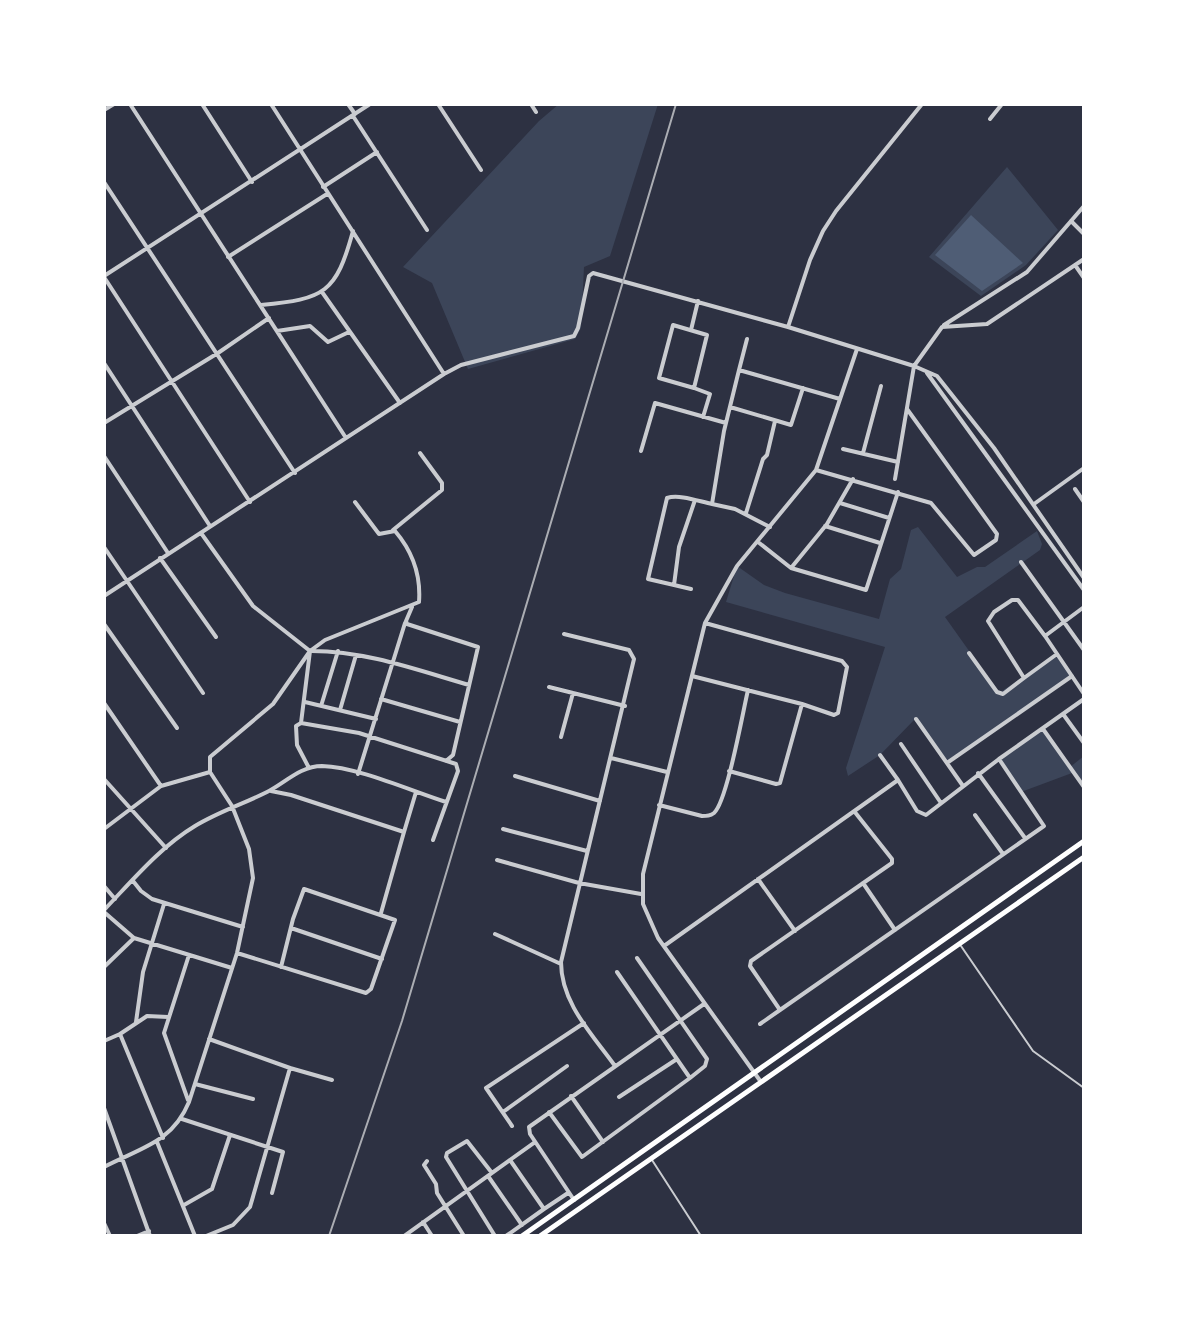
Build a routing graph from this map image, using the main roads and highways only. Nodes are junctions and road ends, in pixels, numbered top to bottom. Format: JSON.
{"nodes":[{"id":1,"x":1084,"y":841,"type":"edge"},
{"id":2,"x":1084,"y":857,"type":"edge"},
{"id":3,"x":522,"y":1236,"type":"edge"},
{"id":4,"x":540,"y":1236,"type":"edge"}],
"edges":[{"from":1,"to":3,"type":"main road"},
{"from":2,"to":4,"type":"main road"}]}
